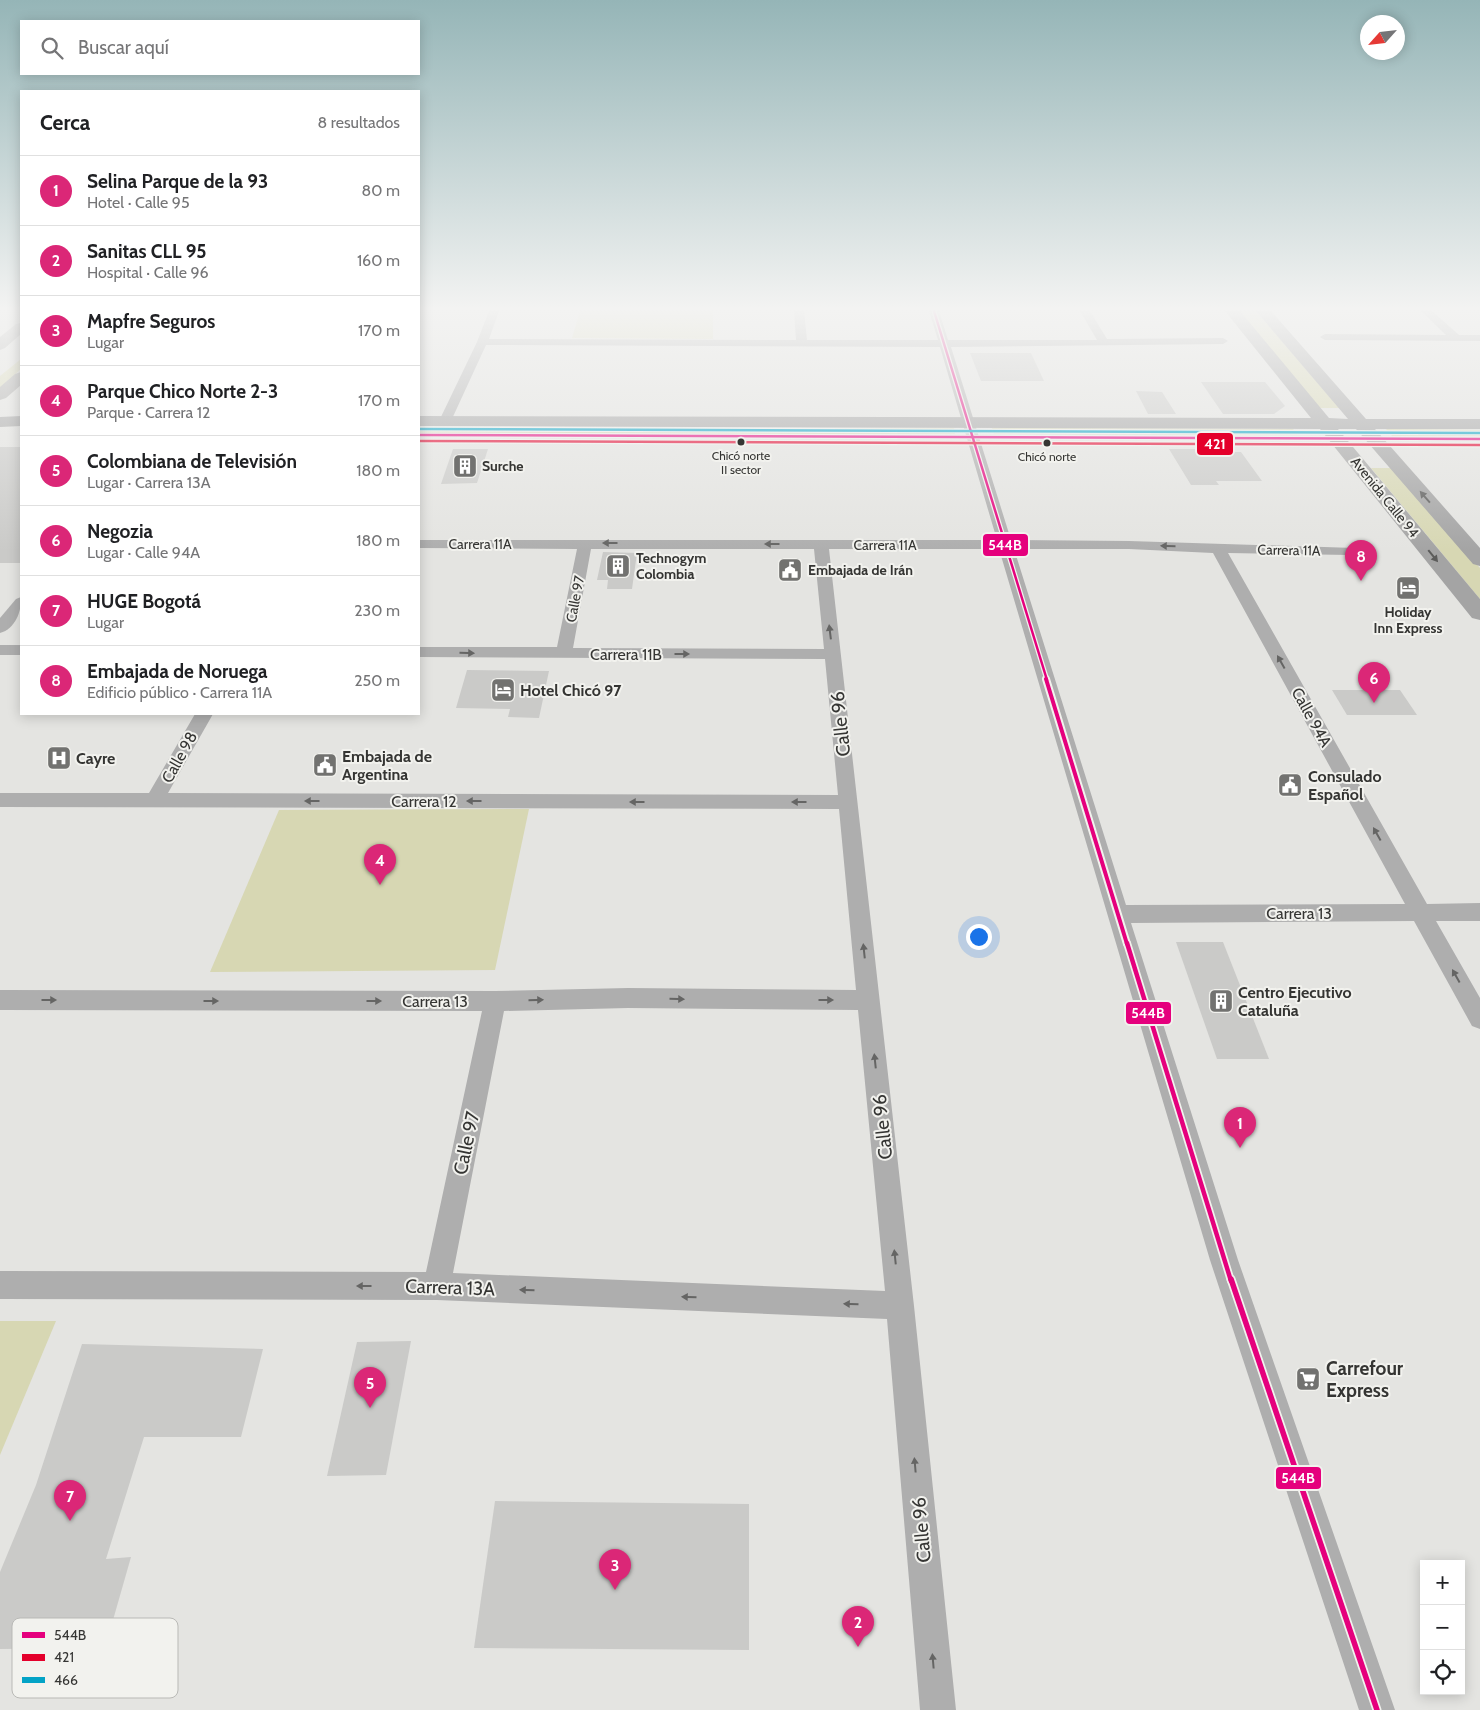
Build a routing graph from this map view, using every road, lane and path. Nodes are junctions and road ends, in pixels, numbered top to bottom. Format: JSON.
{"nodes":[{"id":1,"x":459,"y":391,"type":"edge"},
{"id":2,"x":957,"y":391,"type":"edge"},
{"id":3,"x":1298,"y":391,"type":"edge"},
{"id":4,"x":1332,"y":391,"type":"edge"},
{"id":5,"x":420,"y":421,"type":"edge"},
{"id":6,"x":445,"y":421,"type":"junction"},
{"id":7,"x":0,"y":422,"type":"edge"},
{"id":8,"x":20,"y":422,"type":"edge"},
{"id":9,"x":1480,"y":424,"type":"edge"},
{"id":10,"x":969,"y":429,"type":"junction"},
{"id":11,"x":1330,"y":430,"type":"junction"},
{"id":12,"x":1367,"y":431,"type":"junction"},
{"id":13,"x":0,"y":435,"type":"edge"},
{"id":14,"x":20,"y":435,"type":"edge"},
{"id":15,"x":420,"y":435,"type":"edge"},
{"id":16,"x":1480,"y":439,"type":"edge"},
{"id":17,"x":420,"y":544,"type":"edge"},
{"id":18,"x":585,"y":544,"type":"junction"},
{"id":19,"x":821,"y":544,"type":"junction"},
{"id":20,"x":1005,"y":546,"type":"junction"},
{"id":21,"x":1217,"y":547,"type":"junction"},
{"id":22,"x":1350,"y":551,"type":"dead end"},
{"id":23,"x":1476,"y":552,"type":"edge"},
{"id":24,"x":20,"y":603,"type":"edge"},
{"id":25,"x":1480,"y":613,"type":"edge"},
{"id":26,"x":0,"y":628,"type":"edge"},
{"id":27,"x":0,"y":650,"type":"edge"},
{"id":28,"x":20,"y":650,"type":"edge"},
{"id":29,"x":420,"y":652,"type":"edge"},
{"id":30,"x":564,"y":654,"type":"junction"},
{"id":31,"x":833,"y":654,"type":"junction"},
{"id":32,"x":203,"y":715,"type":"edge"},
{"id":33,"x":0,"y":800,"type":"edge"},
{"id":34,"x":155,"y":800,"type":"junction"},
{"id":35,"x":848,"y":802,"type":"junction"},
{"id":36,"x":1480,"y":912,"type":"edge"},
{"id":37,"x":1421,"y":913,"type":"junction"},
{"id":38,"x":1117,"y":914,"type":"junction"},
{"id":39,"x":0,"y":1000,"type":"edge"},
{"id":40,"x":869,"y":1000,"type":"junction"},
{"id":41,"x":496,"y":1001,"type":"junction"},
{"id":42,"x":1480,"y":1019,"type":"edge"},
{"id":43,"x":0,"y":1285,"type":"edge"},
{"id":44,"x":437,"y":1286,"type":"junction"},
{"id":45,"x":900,"y":1306,"type":"junction"},
{"id":46,"x":938,"y":1710,"type":"edge"},
{"id":47,"x":1377,"y":1710,"type":"edge"}],
"edges":[{"from":1,"to":6,"type":"street"},
{"from":2,"to":10,"type":"street"},
{"from":3,"to":11,"type":"main road","name":"Avenida Calle 94"},
{"from":4,"to":12,"type":"main road","name":"Avenida Calle 94"},
{"from":5,"to":6,"type":"main road"},
{"from":6,"to":10,"type":"main road"},
{"from":7,"to":8,"type":"main road"},
{"from":9,"to":12,"type":"main road"},
{"from":10,"to":11,"type":"main road"},
{"from":10,"to":15,"type":"main road"},
{"from":10,"to":20,"type":"street"},
{"from":11,"to":12,"type":"main road"},
{"from":11,"to":25,"type":"main road","name":"Avenida Calle 94","one_way":true},
{"from":12,"to":16,"type":"main road"},
{"from":23,"to":12,"type":"main road","name":"Avenida Calle 94","one_way":true},
{"from":13,"to":14,"type":"main road"},
{"from":17,"to":18,"type":"street","name":"Carrera 11A"},
{"from":19,"to":18,"type":"street","name":"Carrera 11A","one_way":true},
{"from":18,"to":30,"type":"street","name":"Calle 97"},
{"from":19,"to":20,"type":"street","name":"Carrera 11A"},
{"from":31,"to":19,"type":"street","name":"Calle 96","one_way":true},
{"from":21,"to":20,"type":"street","name":"Carrera 11A","one_way":true},
{"from":20,"to":38,"type":"street"},
{"from":21,"to":22,"type":"street","name":"Carrera 11A"},
{"from":37,"to":21,"type":"street","name":"Calle 94A","one_way":true},
{"from":24,"to":26,"type":"street"},
{"from":27,"to":28,"type":"street"},
{"from":29,"to":30,"type":"street","name":"Carrera 11B","one_way":true},
{"from":30,"to":31,"type":"street","name":"Carrera 11B","one_way":true},
{"from":31,"to":35,"type":"street","name":"Calle 96"},
{"from":32,"to":34,"type":"street","name":"Calle 98"},
{"from":33,"to":34,"type":"street","name":"Carrera 12"},
{"from":35,"to":34,"type":"street","name":"Carrera 12","one_way":true},
{"from":40,"to":35,"type":"street","name":"Calle 96","one_way":true},
{"from":36,"to":37,"type":"street","name":"Carrera 13"},
{"from":37,"to":38,"type":"street","name":"Carrera 13"},
{"from":42,"to":37,"type":"street","name":"Calle 94A","one_way":true},
{"from":38,"to":47,"type":"street"},
{"from":39,"to":41,"type":"street","name":"Carrera 13","one_way":true},
{"from":41,"to":40,"type":"street","name":"Carrera 13","one_way":true},
{"from":45,"to":40,"type":"street","name":"Calle 96","one_way":true},
{"from":41,"to":44,"type":"street","name":"Calle 97"},
{"from":44,"to":43,"type":"street","name":"Carrera 13A","one_way":true},
{"from":45,"to":44,"type":"street","name":"Carrera 13A","one_way":true},
{"from":46,"to":45,"type":"street","name":"Calle 96","one_way":true}]}
